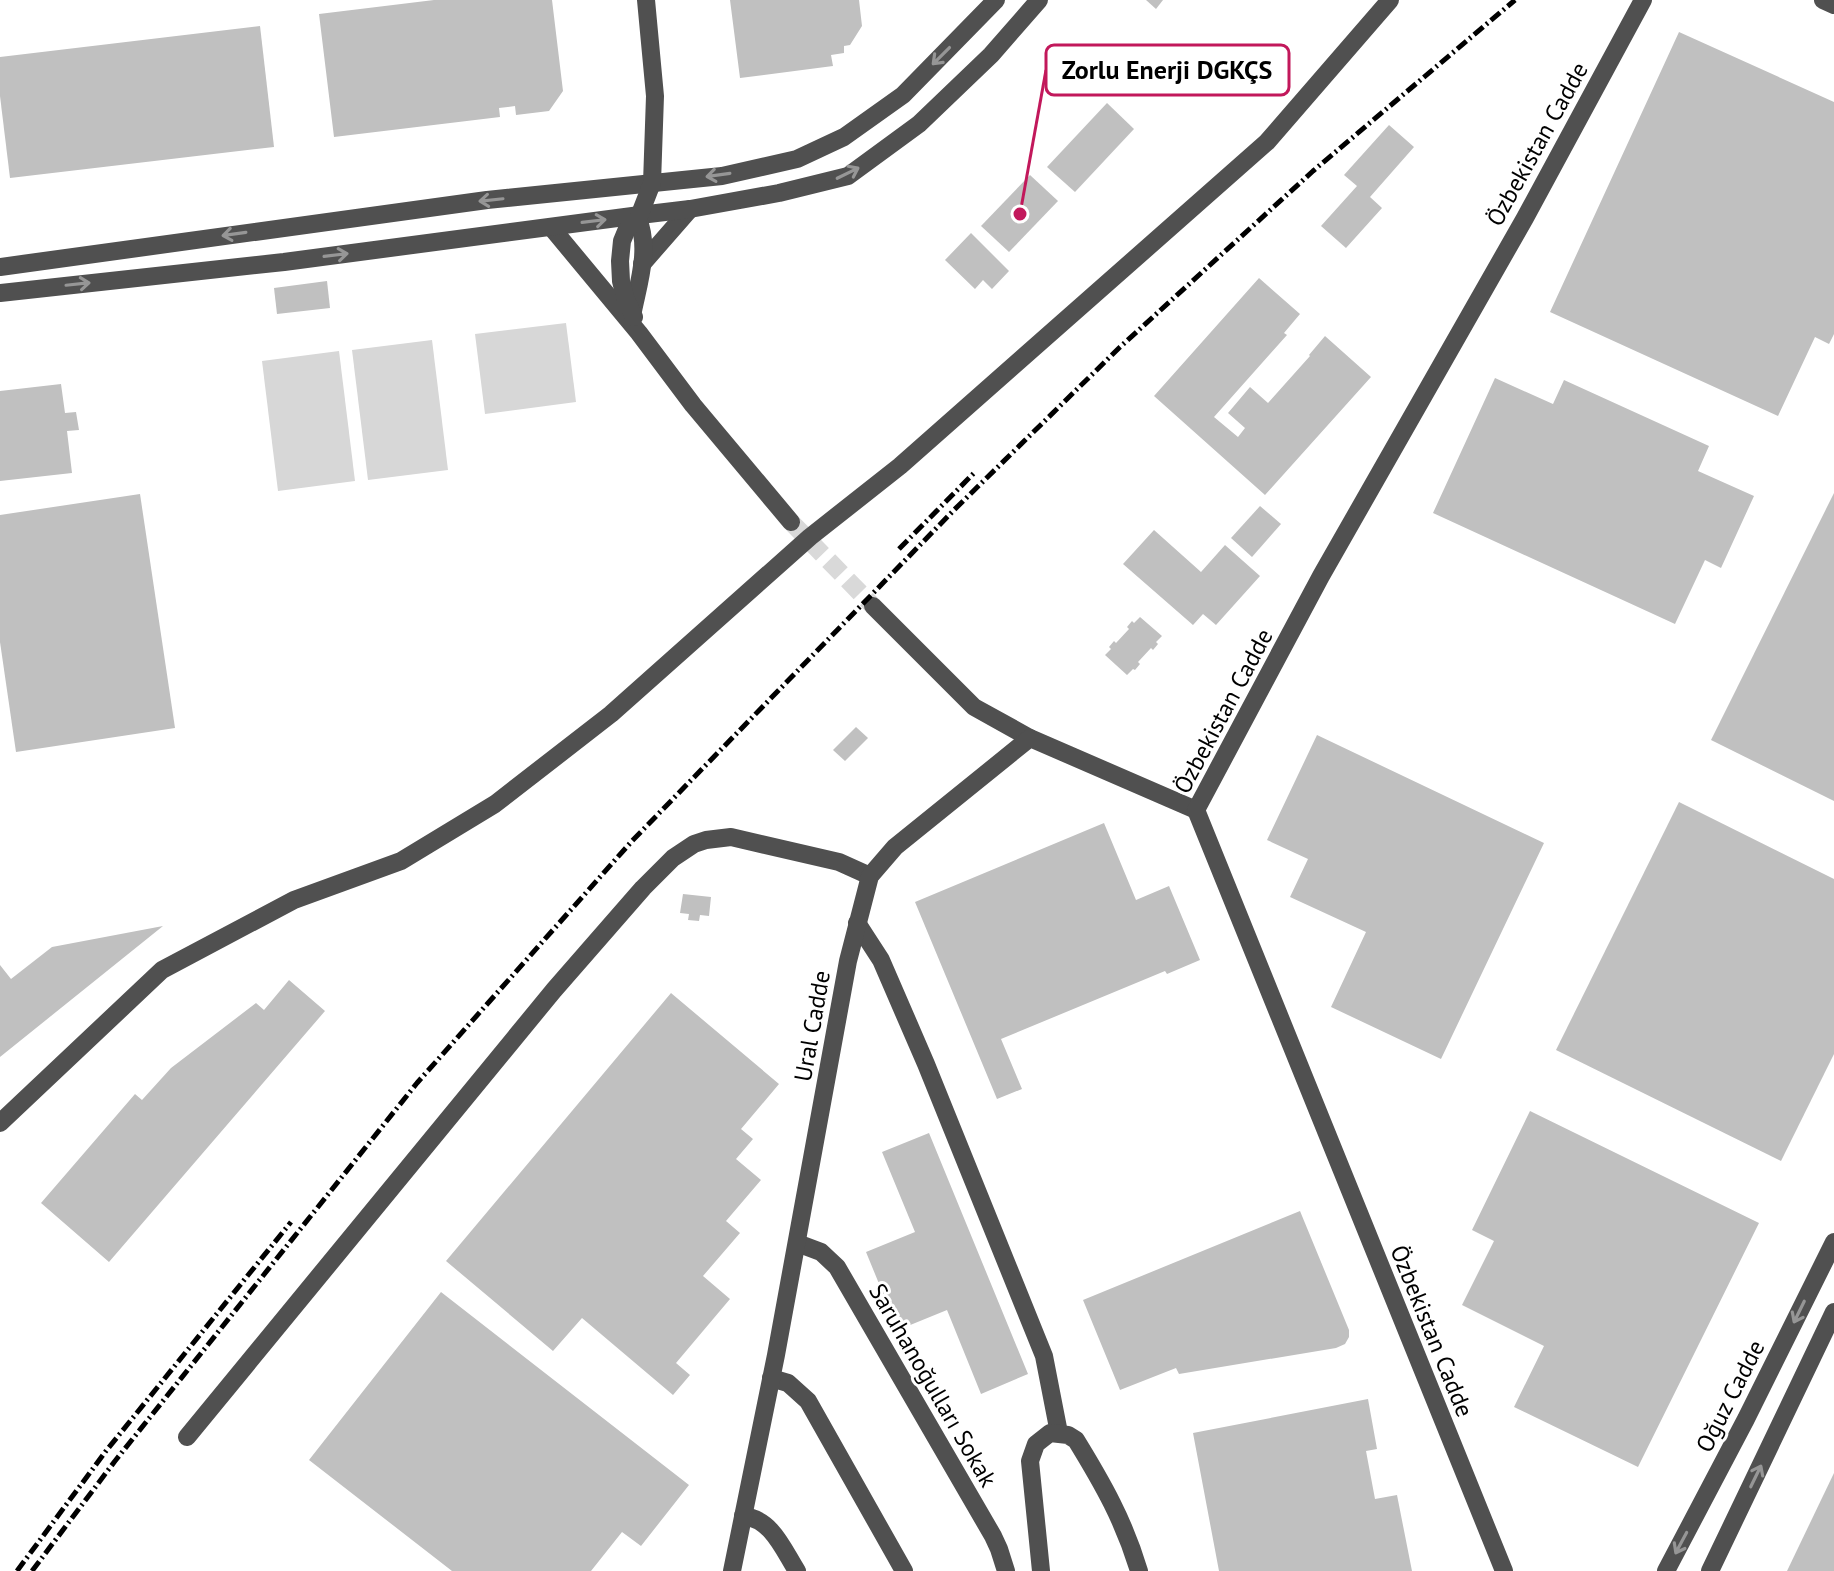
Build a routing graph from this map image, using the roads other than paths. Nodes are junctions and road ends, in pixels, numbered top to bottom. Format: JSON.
{"nodes":[{"id":1,"x":646,"y":0,"type":"edge"},
{"id":2,"x":996,"y":0,"type":"edge"},
{"id":3,"x":1039,"y":0,"type":"edge"},
{"id":4,"x":1390,"y":0,"type":"edge"},
{"id":5,"x":1643,"y":0,"type":"edge"},
{"id":6,"x":1823,"y":0,"type":"edge"},
{"id":7,"x":1834,"y":5,"type":"edge"},
{"id":8,"x":652,"y":183,"type":"junction"},
{"id":9,"x":690,"y":209,"type":"junction"},
{"id":10,"x":639,"y":217,"type":"junction"},
{"id":11,"x":551,"y":227,"type":"junction"},
{"id":12,"x":642,"y":264,"type":"junction"},
{"id":13,"x":0,"y":267,"type":"edge"},
{"id":14,"x":0,"y":293,"type":"edge"},
{"id":15,"x":633,"y":311,"type":"junction"},
{"id":16,"x":639,"y":333,"type":"junction"},
{"id":17,"x":791,"y":522,"type":"tunnel mouth"},
{"id":18,"x":873,"y":606,"type":"tunnel mouth"},
{"id":19,"x":1030,"y":738,"type":"junction"},
{"id":20,"x":1196,"y":810,"type":"junction"},
{"id":21,"x":870,"y":876,"type":"junction"},
{"id":22,"x":857,"y":923,"type":"junction"},
{"id":23,"x":0,"y":1123,"type":"edge"},
{"id":24,"x":1834,"y":1242,"type":"edge"},
{"id":25,"x":797,"y":1243,"type":"junction"},
{"id":26,"x":1834,"y":1312,"type":"edge"},
{"id":27,"x":771,"y":1378,"type":"junction"},
{"id":28,"x":1059,"y":1433,"type":"junction"},
{"id":29,"x":187,"y":1437,"type":"dead end"},
{"id":30,"x":743,"y":1516,"type":"junction"},
{"id":31,"x":732,"y":1571,"type":"edge"},
{"id":32,"x":797,"y":1571,"type":"edge"},
{"id":33,"x":904,"y":1571,"type":"edge"},
{"id":34,"x":1006,"y":1571,"type":"edge"},
{"id":35,"x":1041,"y":1571,"type":"edge"},
{"id":36,"x":1139,"y":1571,"type":"edge"},
{"id":37,"x":1504,"y":1571,"type":"edge"},
{"id":38,"x":1666,"y":1571,"type":"edge"},
{"id":39,"x":1710,"y":1571,"type":"edge"}],
"edges":[{"from":1,"to":8,"type":"street"},
{"from":2,"to":8,"type":"street","one_way":true},
{"from":9,"to":3,"type":"street","one_way":true},
{"from":4,"to":23,"type":"street"},
{"from":5,"to":20,"type":"street","name":"Özbekistan Cadde"},
{"from":6,"to":7,"type":"street"},
{"from":8,"to":10,"type":"street"},
{"from":8,"to":13,"type":"street","one_way":true},
{"from":9,"to":10,"type":"street"},
{"from":9,"to":12,"type":"street"},
{"from":11,"to":10,"type":"street","one_way":true},
{"from":10,"to":12,"type":"street"},
{"from":10,"to":15,"type":"street"},
{"from":14,"to":11,"type":"street","one_way":true},
{"from":11,"to":16,"type":"street"},
{"from":12,"to":15,"type":"street"},
{"from":15,"to":16,"type":"street"},
{"from":16,"to":17,"type":"street"},
{"from":18,"to":19,"type":"street"},
{"from":19,"to":20,"type":"street"},
{"from":19,"to":21,"type":"street","name":"Ural Cadde"},
{"from":20,"to":37,"type":"street","name":"Özbekistan Cadde"},
{"from":21,"to":22,"type":"street","name":"Ural Cadde"},
{"from":21,"to":29,"type":"street"},
{"from":22,"to":25,"type":"street","name":"Ural Cadde"},
{"from":22,"to":28,"type":"street"},
{"from":24,"to":38,"type":"street","name":"Oğuz Cadde","one_way":true},
{"from":25,"to":27,"type":"street","name":"Ural Cadde"},
{"from":25,"to":34,"type":"street","name":"Saruhanoğulları Sokak"},
{"from":39,"to":26,"type":"street","one_way":true},
{"from":27,"to":30,"type":"street","name":"Ural Cadde"},
{"from":27,"to":33,"type":"street"},
{"from":28,"to":35,"type":"street"},
{"from":28,"to":36,"type":"street"},
{"from":30,"to":31,"type":"street","name":"Ural Cadde"},
{"from":30,"to":32,"type":"street"}]}
